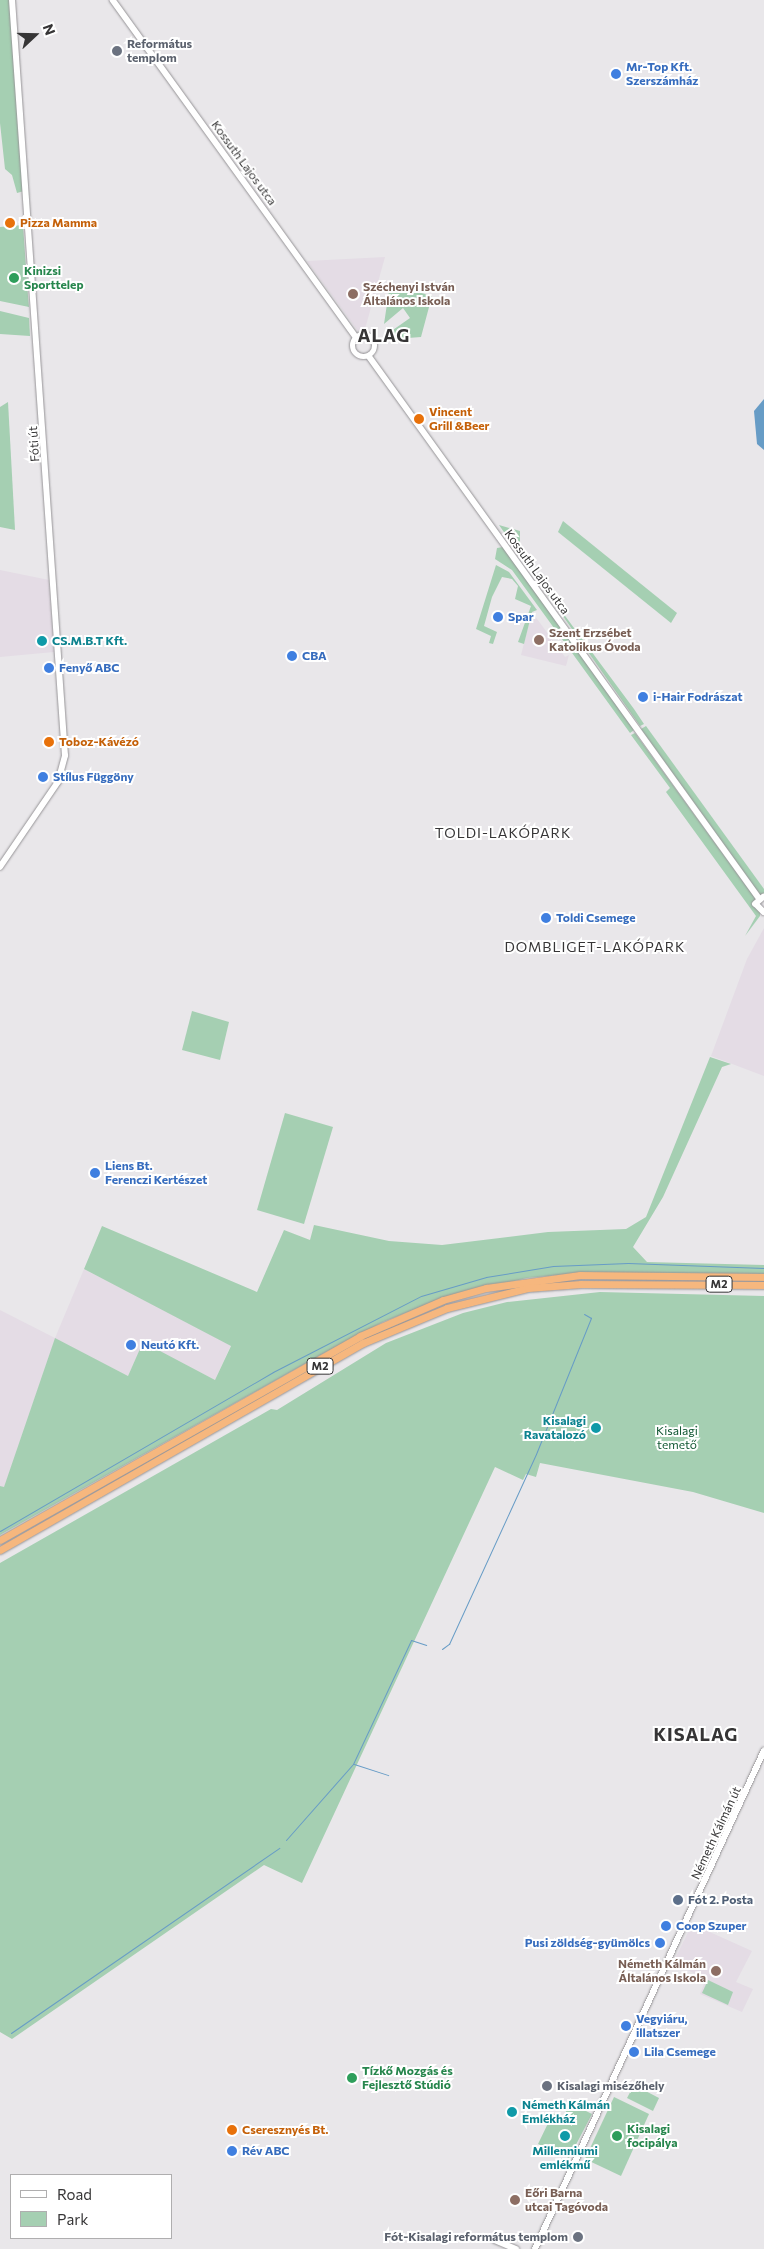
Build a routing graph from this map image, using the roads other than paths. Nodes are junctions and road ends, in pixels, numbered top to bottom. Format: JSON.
{"nodes":[{"id":1,"x":12,"y":0,"type":"edge"},
{"id":2,"x":114,"y":0,"type":"edge"},
{"id":3,"x":357,"y":338,"type":"junction"},
{"id":4,"x":369,"y":356,"type":"junction"},
{"id":5,"x":0,"y":867,"type":"edge"},
{"id":6,"x":762,"y":898,"type":"edge"},
{"id":7,"x":764,"y":912,"type":"edge"},
{"id":8,"x":764,"y":1277,"type":"edge"},
{"id":9,"x":764,"y":1285,"type":"edge"},
{"id":10,"x":0,"y":1540,"type":"edge"},
{"id":11,"x":0,"y":1550,"type":"edge"},
{"id":12,"x":764,"y":1752,"type":"edge"},
{"id":13,"x":495,"y":2240,"type":"dead end"},
{"id":14,"x":516,"y":2249,"type":"edge"},
{"id":15,"x":535,"y":2249,"type":"edge"}],
"edges":[{"from":1,"to":5,"type":"street","name":"Fóti út"},
{"from":2,"to":3,"type":"street","name":"Kossuth Lajos utca"},
{"from":3,"to":4,"type":"street"},
{"from":3,"to":4,"type":"street"},
{"from":4,"to":6,"type":"street","name":"Kossuth Lajos utca"},
{"from":6,"to":7,"type":"street","name":"Kossuth Lajos utca"},
{"from":8,"to":10,"type":"highway","number":"M2"},
{"from":9,"to":11,"type":"highway","number":"M2"},
{"from":12,"to":15,"type":"street","name":"Németh Kálmán út"},
{"from":13,"to":14,"type":"street"}]}
